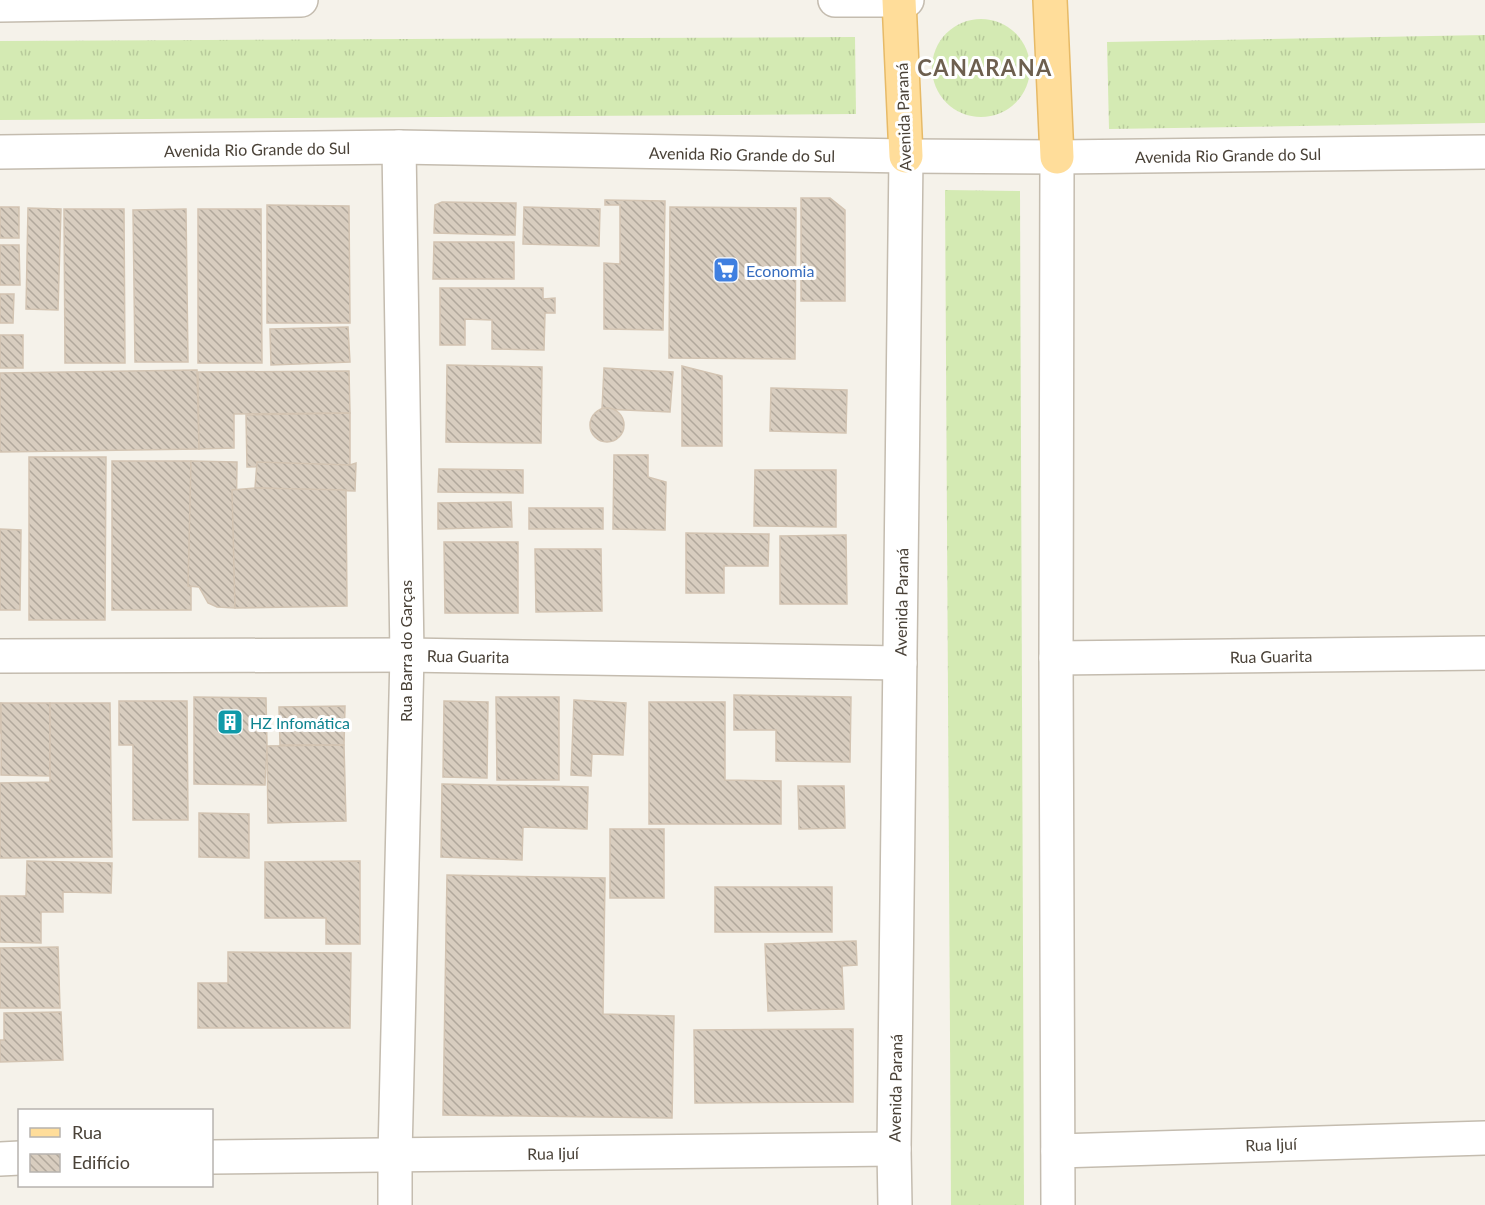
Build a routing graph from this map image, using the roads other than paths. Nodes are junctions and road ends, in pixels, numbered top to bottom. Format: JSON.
{"nodes":[{"id":1,"x":301,"y":0,"type":"edge"},
{"id":2,"x":835,"y":0,"type":"edge"},
{"id":3,"x":899,"y":0,"type":"edge"},
{"id":4,"x":907,"y":0,"type":"edge"},
{"id":5,"x":1050,"y":0,"type":"edge"},
{"id":6,"x":0,"y":5,"type":"edge"},
{"id":7,"x":399,"y":147,"type":"junction"},
{"id":8,"x":0,"y":152,"type":"edge"},
{"id":9,"x":1485,"y":152,"type":"edge"},
{"id":10,"x":906,"y":156,"type":"junction"},
{"id":11,"x":1057,"y":157,"type":"junction"},
{"id":12,"x":1485,"y":653,"type":"edge"},
{"id":13,"x":407,"y":655,"type":"junction"},
{"id":14,"x":0,"y":656,"type":"edge"},
{"id":15,"x":1056,"y":658,"type":"junction"},
{"id":16,"x":900,"y":663,"type":"junction"},
{"id":17,"x":1485,"y":1138,"type":"edge"},
{"id":18,"x":894,"y":1149,"type":"junction"},
{"id":19,"x":1058,"y":1151,"type":"junction"},
{"id":20,"x":394,"y":1155,"type":"junction"},
{"id":21,"x":213,"y":1157,"type":"edge"},
{"id":22,"x":18,"y":1158,"type":"edge"},
{"id":23,"x":0,"y":1159,"type":"edge"},
{"id":24,"x":395,"y":1205,"type":"edge"},
{"id":25,"x":895,"y":1205,"type":"edge"},
{"id":26,"x":1058,"y":1205,"type":"edge"}],
"edges":[{"from":1,"to":6,"type":"street"},
{"from":2,"to":3,"type":"street"},
{"from":3,"to":4,"type":"street"},
{"from":3,"to":10,"type":"main road","name":"Avenida Paraná"},
{"from":5,"to":11,"type":"main road"},
{"from":7,"to":8,"type":"street","name":"Avenida Rio Grande do Sul"},
{"from":7,"to":10,"type":"street","name":"Avenida Rio Grande do Sul"},
{"from":7,"to":13,"type":"street","name":"Rua Barra do Garças"},
{"from":9,"to":11,"type":"street","name":"Avenida Rio Grande do Sul"},
{"from":10,"to":11,"type":"street","name":"Avenida Rio Grande do Sul"},
{"from":10,"to":16,"type":"street","name":"Avenida Paraná"},
{"from":11,"to":15,"type":"street"},
{"from":12,"to":15,"type":"street","name":"Rua Guarita"},
{"from":13,"to":14,"type":"street","name":"Rua Guarita"},
{"from":13,"to":16,"type":"street","name":"Rua Guarita"},
{"from":13,"to":20,"type":"street","name":"Rua Barra do Garças"},
{"from":15,"to":19,"type":"street"},
{"from":16,"to":18,"type":"street","name":"Avenida Paraná"},
{"from":17,"to":19,"type":"street","name":"Rua Ijuí"},
{"from":18,"to":20,"type":"street","name":"Rua Ijuí"},
{"from":18,"to":25,"type":"street","name":"Avenida Paraná"},
{"from":19,"to":26,"type":"street"},
{"from":20,"to":21,"type":"street","name":"Rua Ijuí"},
{"from":20,"to":24,"type":"street","name":"Rua Barra do Garças"},
{"from":22,"to":23,"type":"street"}]}
